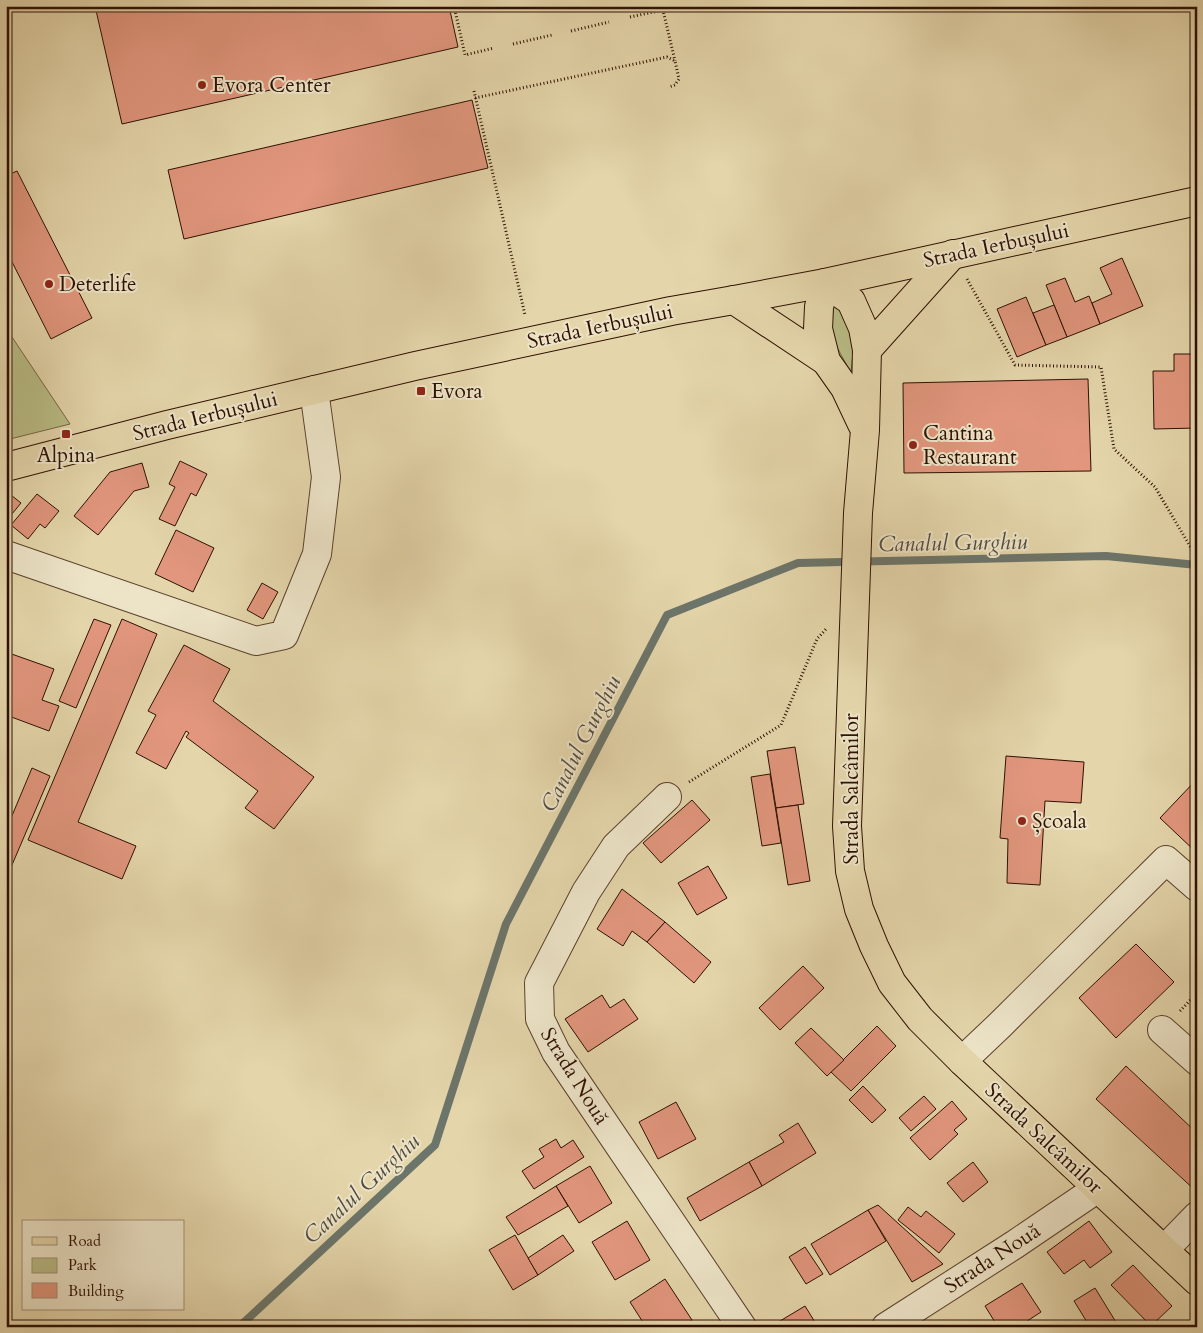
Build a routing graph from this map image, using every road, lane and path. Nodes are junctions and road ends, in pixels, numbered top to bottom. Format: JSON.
{"nodes":[{"id":1,"x":454,"y":6,"type":"edge"},
{"id":2,"x":662,"y":8,"type":"edge"},
{"id":3,"x":630,"y":17,"type":"dead end"},
{"id":4,"x":609,"y":22,"type":"dead end"},
{"id":5,"x":571,"y":31,"type":"dead end"},
{"id":6,"x":552,"y":35,"type":"dead end"},
{"id":7,"x":513,"y":44,"type":"dead end"},
{"id":8,"x":494,"y":48,"type":"dead end"},
{"id":9,"x":675,"y":61,"type":"junction"},
{"id":10,"x":669,"y":87,"type":"dead end"},
{"id":11,"x":474,"y":91,"type":"dead end"},
{"id":12,"x":475,"y":98,"type":"junction"},
{"id":13,"x":1197,"y":201,"type":"edge"},
{"id":14,"x":953,"y":254,"type":"junction"},
{"id":15,"x":825,"y":282,"type":"junction"},
{"id":16,"x":734,"y":300,"type":"junction"},
{"id":17,"x":527,"y":324,"type":"dead end"},
{"id":18,"x":867,"y":350,"type":"junction"},
{"id":19,"x":826,"y":361,"type":"junction"},
{"id":20,"x":314,"y":390,"type":"junction"},
{"id":21,"x":865,"y":430,"type":"junction"},
{"id":22,"x":6,"y":466,"type":"edge"},
{"id":23,"x":6,"y":555,"type":"edge"},
{"id":24,"x":1197,"y":558,"type":"edge"},
{"id":25,"x":828,"y":626,"type":"dead end"},
{"id":26,"x":667,"y":797,"type":"joint"},
{"id":27,"x":1197,"y":887,"type":"edge"},
{"id":28,"x":1162,"y":1030,"type":"dead end"},
{"id":29,"x":962,"y":1061,"type":"junction"},
{"id":30,"x":1197,"y":1061,"type":"edge"},
{"id":31,"x":1098,"y":1188,"type":"junction"},
{"id":32,"x":1197,"y":1216,"type":"edge"},
{"id":33,"x":1164,"y":1250,"type":"junction"},
{"id":34,"x":1197,"y":1281,"type":"edge"},
{"id":35,"x":742,"y":1327,"type":"edge"},
{"id":36,"x":886,"y":1327,"type":"edge"}],
"edges":[{"from":1,"to":8,"type":"path"},
{"from":2,"to":3,"type":"path"},
{"from":2,"to":9,"type":"path"},
{"from":4,"to":5,"type":"path"},
{"from":6,"to":7,"type":"path"},
{"from":9,"to":10,"type":"path"},
{"from":9,"to":12,"type":"path"},
{"from":11,"to":12,"type":"path"},
{"from":12,"to":17,"type":"path"},
{"from":13,"to":14,"type":"main road","name":"Strada Ierbușului"},
{"from":14,"to":15,"type":"main road","name":"Strada Ierbușului"},
{"from":14,"to":18,"type":"main road"},
{"from":14,"to":24,"type":"path"},
{"from":15,"to":16,"type":"main road","name":"Strada Ierbușului"},
{"from":15,"to":18,"type":"main road","name":"Strada Salcâmilor"},
{"from":15,"to":19,"type":"main road"},
{"from":16,"to":19,"type":"main road"},
{"from":16,"to":20,"type":"main road","name":"Strada Ierbușului"},
{"from":18,"to":21,"type":"main road","name":"Strada Salcâmilor"},
{"from":19,"to":21,"type":"main road"},
{"from":20,"to":22,"type":"main road","name":"Strada Ierbușului"},
{"from":20,"to":23,"type":"street"},
{"from":21,"to":29,"type":"main road","name":"Strada Salcâmilor"},
{"from":25,"to":26,"type":"path"},
{"from":26,"to":35,"type":"street","name":"Strada Nouă"},
{"from":27,"to":29,"type":"street"},
{"from":28,"to":30,"type":"street"},
{"from":29,"to":31,"type":"main road","name":"Strada Salcâmilor"},
{"from":31,"to":33,"type":"main road","name":"Strada Salcâmilor"},
{"from":31,"to":36,"type":"street","name":"Strada Nouă"},
{"from":32,"to":33,"type":"street"},
{"from":33,"to":34,"type":"main road","name":"Strada Salcâmilor"}]}
